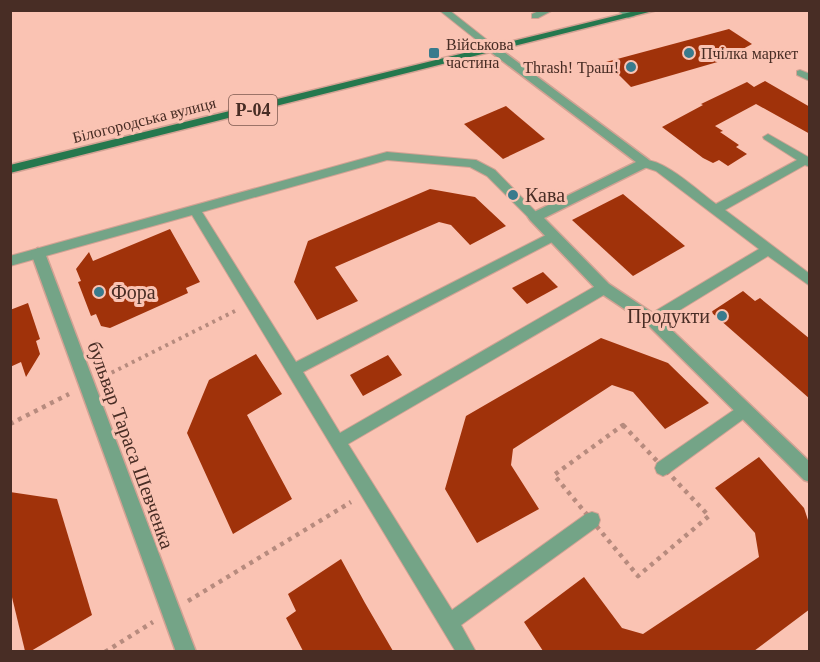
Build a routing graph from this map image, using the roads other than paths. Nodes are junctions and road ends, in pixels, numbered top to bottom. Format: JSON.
{"nodes":[{"id":1,"x":442,"y":10,"type":"edge"},
{"id":2,"x":549,"y":10,"type":"edge"},
{"id":3,"x":653,"y":10,"type":"edge"},
{"id":4,"x":626,"y":13,"type":"edge"},
{"id":5,"x":535,"y":16,"type":"dead end"},
{"id":6,"x":496,"y":51,"type":"junction"},
{"id":7,"x":800,"y":73,"type":"dead end"},
{"id":8,"x":810,"y":78,"type":"edge"},
{"id":9,"x":768,"y":137,"type":"dead end"},
{"id":10,"x":807,"y":161,"type":"edge"},
{"id":11,"x":645,"y":163,"type":"junction"},
{"id":12,"x":10,"y":170,"type":"edge"},
{"id":13,"x":194,"y":208,"type":"junction"},
{"id":14,"x":716,"y":210,"type":"junction"},
{"id":15,"x":535,"y":217,"type":"junction"},
{"id":16,"x":554,"y":236,"type":"junction"},
{"id":17,"x":768,"y":250,"type":"junction"},
{"id":18,"x":38,"y":253,"type":"junction"},
{"id":19,"x":10,"y":261,"type":"edge"},
{"id":20,"x":810,"y":281,"type":"edge"},
{"id":21,"x":603,"y":288,"type":"junction"},
{"id":22,"x":652,"y":320,"type":"junction"},
{"id":23,"x":293,"y":370,"type":"junction"},
{"id":24,"x":744,"y":410,"type":"junction"},
{"id":25,"x":338,"y":442,"type":"junction"},
{"id":26,"x":663,"y":468,"type":"road end"},
{"id":27,"x":810,"y":474,"type":"edge"},
{"id":28,"x":592,"y":520,"type":"road end"},
{"id":29,"x":449,"y":623,"type":"junction"},
{"id":30,"x":186,"y":651,"type":"edge"},
{"id":31,"x":467,"y":651,"type":"edge"}],
"edges":[{"from":1,"to":6,"type":"lane"},
{"from":2,"to":5,"type":"lane"},
{"from":3,"to":4,"type":"main road","number":"Р-04"},
{"from":4,"to":6,"type":"main road","number":"Р-04"},
{"from":6,"to":11,"type":"street"},
{"from":6,"to":12,"type":"main road","name":"Білогородська вулиця","number":"Р-04"},
{"from":7,"to":8,"type":"lane"},
{"from":9,"to":10,"type":"lane"},
{"from":10,"to":14,"type":"lane"},
{"from":11,"to":14,"type":"lane"},
{"from":11,"to":15,"type":"street"},
{"from":13,"to":15,"type":"lane"},
{"from":13,"to":18,"type":"lane"},
{"from":13,"to":23,"type":"lane"},
{"from":14,"to":17,"type":"lane"},
{"from":15,"to":16,"type":"street"},
{"from":16,"to":21,"type":"street"},
{"from":16,"to":23,"type":"lane"},
{"from":17,"to":20,"type":"lane"},
{"from":17,"to":22,"type":"lane"},
{"from":18,"to":19,"type":"lane"},
{"from":18,"to":30,"type":"street","name":"бульвар Тараса Шевченка"},
{"from":21,"to":22,"type":"street"},
{"from":21,"to":25,"type":"lane"},
{"from":22,"to":24,"type":"street"},
{"from":23,"to":25,"type":"lane"},
{"from":24,"to":26,"type":"lane"},
{"from":24,"to":27,"type":"street"},
{"from":25,"to":29,"type":"lane"},
{"from":28,"to":29,"type":"lane"},
{"from":29,"to":31,"type":"lane"}]}
